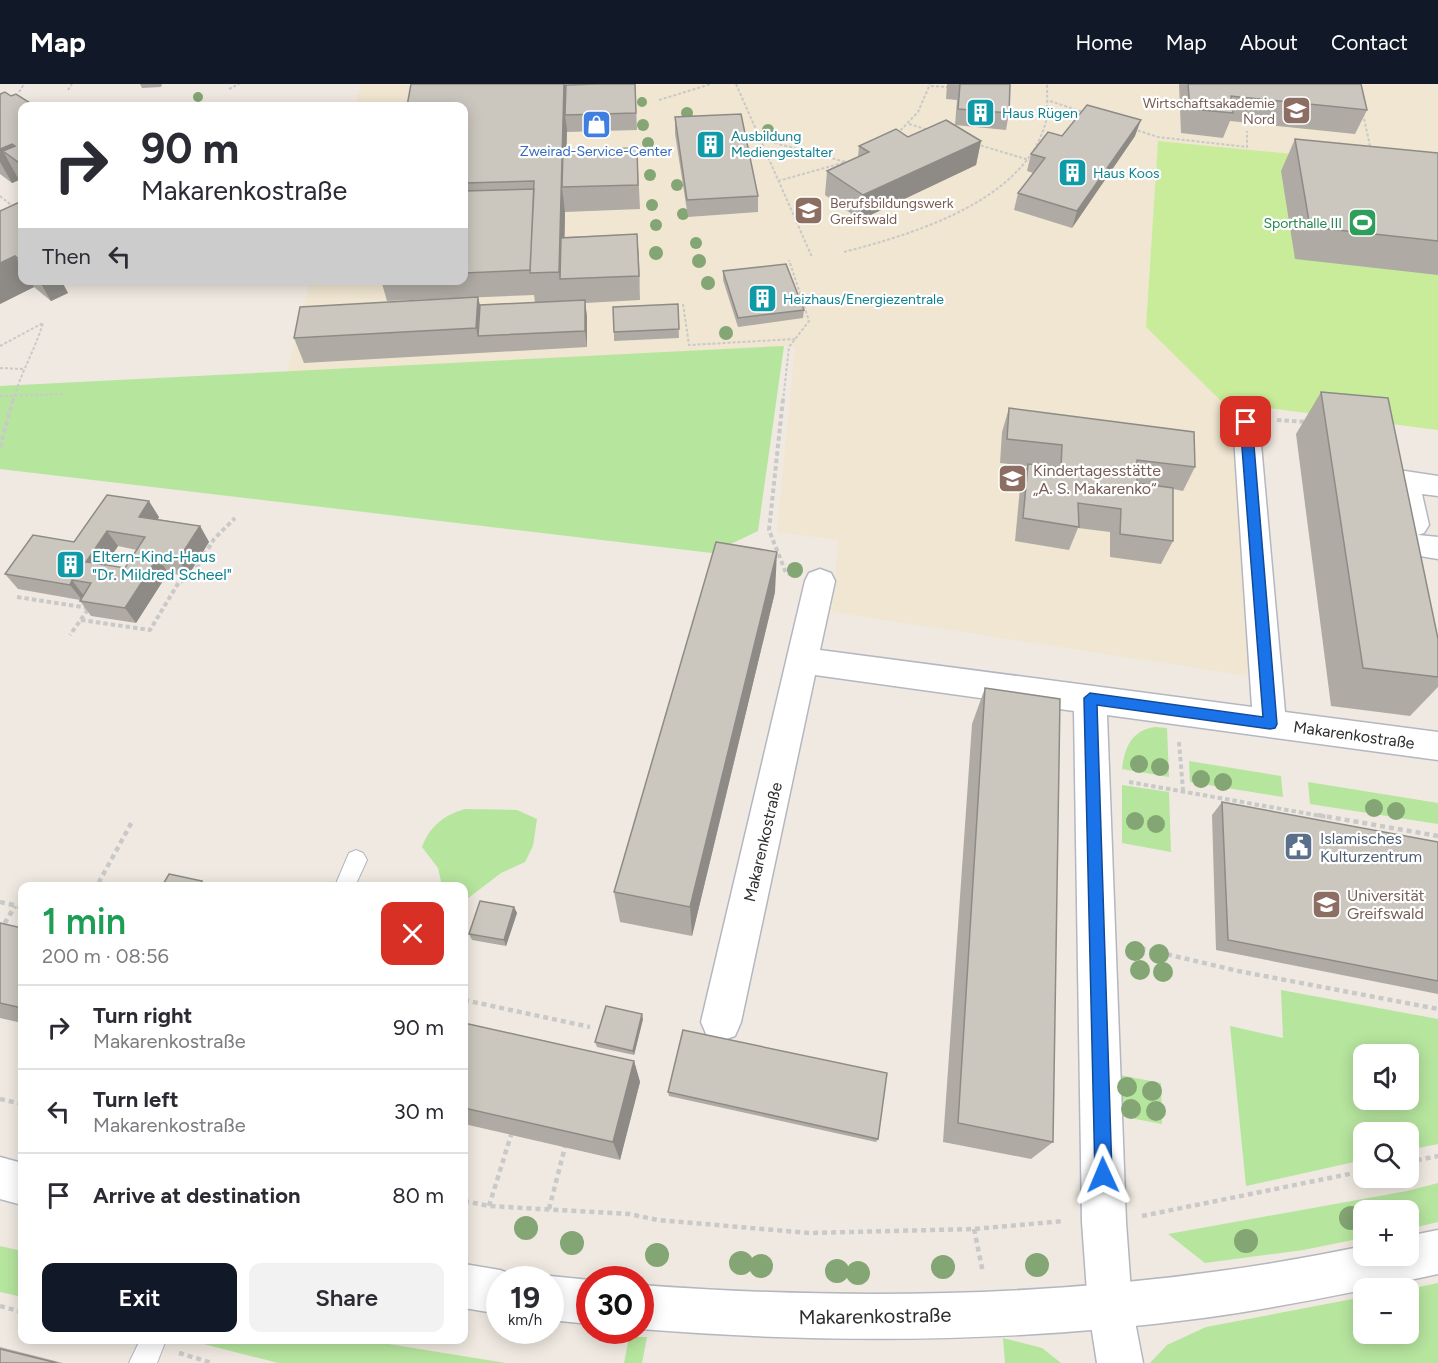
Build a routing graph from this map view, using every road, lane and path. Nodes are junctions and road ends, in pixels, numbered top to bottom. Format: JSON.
{"nodes":[{"id":1,"x":24,"y":84,"type":"edge"},
{"id":2,"x":72,"y":84,"type":"edge"},
{"id":3,"x":239,"y":84,"type":"edge"},
{"id":4,"x":711,"y":84,"type":"edge"},
{"id":5,"x":736,"y":84,"type":"edge"},
{"id":6,"x":1047,"y":84,"type":"edge"},
{"id":7,"x":931,"y":85,"type":"edge"},
{"id":8,"x":947,"y":87,"type":"dead end"},
{"id":9,"x":229,"y":89,"type":"dead end"},
{"id":10,"x":68,"y":90,"type":"dead end"},
{"id":11,"x":19,"y":92,"type":"dead end"},
{"id":12,"x":659,"y":100,"type":"dead end"},
{"id":13,"x":1050,"y":101,"type":"junction"},
{"id":14,"x":1361,"y":105,"type":"edge"},
{"id":15,"x":1093,"y":116,"type":"edge"},
{"id":16,"x":909,"y":124,"type":"junction"},
{"id":17,"x":1125,"y":126,"type":"edge"},
{"id":18,"x":931,"y":130,"type":"edge"},
{"id":19,"x":1247,"y":131,"type":"dead end"},
{"id":20,"x":892,"y":138,"type":"edge"},
{"id":21,"x":760,"y":139,"type":"junction"},
{"id":22,"x":974,"y":143,"type":"edge"},
{"id":23,"x":1370,"y":146,"type":"edge"},
{"id":24,"x":1029,"y":159,"type":"junction"},
{"id":25,"x":1034,"y":161,"type":"edge"},
{"id":26,"x":778,"y":181,"type":"junction"},
{"id":27,"x":0,"y":196,"type":"edge"},
{"id":28,"x":18,"y":210,"type":"edge"},
{"id":29,"x":844,"y":252,"type":"dead end"},
{"id":30,"x":812,"y":257,"type":"dead end"},
{"id":31,"x":789,"y":260,"type":"dead end"},
{"id":32,"x":683,"y":304,"type":"dead end"},
{"id":33,"x":796,"y":339,"type":"junction"},
{"id":34,"x":0,"y":346,"type":"edge"},
{"id":35,"x":0,"y":368,"type":"edge"},
{"id":36,"x":23,"y":369,"type":"junction"},
{"id":37,"x":66,"y":394,"type":"dead end"},
{"id":38,"x":16,"y":395,"type":"junction"},
{"id":39,"x":0,"y":396,"type":"edge"},
{"id":40,"x":1246,"y":422,"type":"joint"},
{"id":41,"x":1313,"y":423,"type":"dead end"},
{"id":42,"x":0,"y":447,"type":"edge"},
{"id":43,"x":1438,"y":486,"type":"edge"},
{"id":44,"x":235,"y":518,"type":"dead end"},
{"id":45,"x":1428,"y":547,"type":"edge"},
{"id":46,"x":786,"y":573,"type":"dead end"},
{"id":47,"x":1424,"y":580,"type":"edge"},
{"id":48,"x":820,"y":581,"type":"dead end"},
{"id":49,"x":17,"y":597,"type":"dead end"},
{"id":50,"x":81,"y":620,"type":"junction"},
{"id":51,"x":70,"y":635,"type":"dead end"},
{"id":52,"x":804,"y":661,"type":"junction"},
{"id":53,"x":1090,"y":698,"type":"junction"},
{"id":54,"x":1177,"y":710,"type":"junction"},
{"id":55,"x":1270,"y":724,"type":"junction"},
{"id":56,"x":1438,"y":746,"type":"edge"},
{"id":57,"x":1093,"y":777,"type":"junction"},
{"id":58,"x":1183,"y":789,"type":"junction"},
{"id":59,"x":133,"y":820,"type":"dead end"},
{"id":60,"x":1438,"y":836,"type":"edge"},
{"id":61,"x":356,"y":860,"type":"dead end"},
{"id":62,"x":101,"y":882,"type":"edge"},
{"id":63,"x":347,"y":882,"type":"edge"},
{"id":64,"x":0,"y":902,"type":"edge"},
{"id":65,"x":15,"y":906,"type":"junction"},
{"id":66,"x":18,"y":906,"type":"edge"},
{"id":67,"x":0,"y":931,"type":"edge"},
{"id":68,"x":1098,"y":938,"type":"junction"},
{"id":69,"x":468,"y":1001,"type":"edge"},
{"id":70,"x":1438,"y":1009,"type":"edge"},
{"id":71,"x":721,"y":1022,"type":"dead end"},
{"id":72,"x":590,"y":1027,"type":"dead end"},
{"id":73,"x":0,"y":1099,"type":"edge"},
{"id":74,"x":18,"y":1103,"type":"edge"},
{"id":75,"x":510,"y":1135,"type":"edge"},
{"id":76,"x":566,"y":1147,"type":"edge"},
{"id":77,"x":1438,"y":1156,"type":"edge"},
{"id":78,"x":1419,"y":1160,"type":"edge"},
{"id":79,"x":1353,"y":1173,"type":"edge"},
{"id":80,"x":0,"y":1178,"type":"edge"},
{"id":81,"x":18,"y":1183,"type":"edge"},
{"id":82,"x":468,"y":1203,"type":"edge"},
{"id":83,"x":489,"y":1206,"type":"junction"},
{"id":84,"x":549,"y":1209,"type":"junction"},
{"id":85,"x":1104,"y":1222,"type":"junction"},
{"id":86,"x":1438,"y":1252,"type":"edge"},
{"id":87,"x":468,"y":1287,"type":"edge"},
{"id":88,"x":486,"y":1290,"type":"edge"},
{"id":89,"x":0,"y":1306,"type":"edge"},
{"id":90,"x":1110,"y":1306,"type":"junction"},
{"id":91,"x":654,"y":1308,"type":"edge"},
{"id":92,"x":18,"y":1311,"type":"edge"},
{"id":93,"x":151,"y":1344,"type":"edge"},
{"id":94,"x":142,"y":1363,"type":"edge"},
{"id":95,"x":1120,"y":1363,"type":"edge"}],
"edges":[{"from":1,"to":11,"type":"path"},
{"from":2,"to":10,"type":"path"},
{"from":3,"to":9,"type":"path"},
{"from":4,"to":12,"type":"path"},
{"from":5,"to":21,"type":"path"},
{"from":6,"to":13,"type":"path"},
{"from":7,"to":8,"type":"path"},
{"from":7,"to":16,"type":"path"},
{"from":13,"to":15,"type":"path"},
{"from":13,"to":24,"type":"path"},
{"from":14,"to":23,"type":"path"},
{"from":16,"to":18,"type":"path"},
{"from":16,"to":20,"type":"path"},
{"from":17,"to":19,"type":"path"},
{"from":21,"to":26,"type":"path"},
{"from":21,"to":26,"type":"path"},
{"from":22,"to":24,"type":"path"},
{"from":24,"to":25,"type":"path"},
{"from":24,"to":29,"type":"path"},
{"from":26,"to":30,"type":"path"},
{"from":27,"to":28,"type":"path"},
{"from":31,"to":33,"type":"path"},
{"from":32,"to":33,"type":"path"},
{"from":33,"to":46,"type":"path"},
{"from":34,"to":36,"type":"path"},
{"from":35,"to":36,"type":"path"},
{"from":36,"to":38,"type":"path"},
{"from":37,"to":38,"type":"path"},
{"from":38,"to":39,"type":"path"},
{"from":38,"to":42,"type":"path"},
{"from":40,"to":41,"type":"path"},
{"from":40,"to":55,"type":"street","name":"Makarenkostraße"},
{"from":43,"to":45,"type":"street"},
{"from":44,"to":50,"type":"path"},
{"from":45,"to":47,"type":"street"},
{"from":48,"to":52,"type":"street","name":"Makarenkostraße"},
{"from":49,"to":50,"type":"path"},
{"from":50,"to":51,"type":"path"},
{"from":52,"to":53,"type":"street","name":"Makarenkostraße"},
{"from":52,"to":71,"type":"street","name":"Makarenkostraße"},
{"from":53,"to":54,"type":"street","name":"Makarenkostraße"},
{"from":53,"to":57,"type":"street"},
{"from":54,"to":55,"type":"street","name":"Makarenkostraße"},
{"from":54,"to":58,"type":"path"},
{"from":55,"to":56,"type":"street","name":"Makarenkostraße"},
{"from":57,"to":58,"type":"path"},
{"from":57,"to":68,"type":"street"},
{"from":58,"to":60,"type":"path"},
{"from":59,"to":62,"type":"path"},
{"from":61,"to":63,"type":"lane"},
{"from":64,"to":65,"type":"path"},
{"from":65,"to":66,"type":"path"},
{"from":65,"to":67,"type":"path"},
{"from":68,"to":70,"type":"path"},
{"from":68,"to":85,"type":"street"},
{"from":69,"to":72,"type":"path"},
{"from":73,"to":74,"type":"path"},
{"from":75,"to":83,"type":"path"},
{"from":76,"to":84,"type":"path"},
{"from":77,"to":78,"type":"path"},
{"from":79,"to":85,"type":"path"},
{"from":80,"to":81,"type":"street"},
{"from":82,"to":83,"type":"path"},
{"from":83,"to":84,"type":"path"},
{"from":84,"to":85,"type":"path"},
{"from":85,"to":90,"type":"street"},
{"from":86,"to":90,"type":"street","name":"Makarenkostraße"},
{"from":87,"to":88,"type":"street"},
{"from":89,"to":92,"type":"path"},
{"from":90,"to":91,"type":"street","name":"Makarenkostraße"},
{"from":90,"to":95,"type":"street"},
{"from":93,"to":94,"type":"lane"}]}
